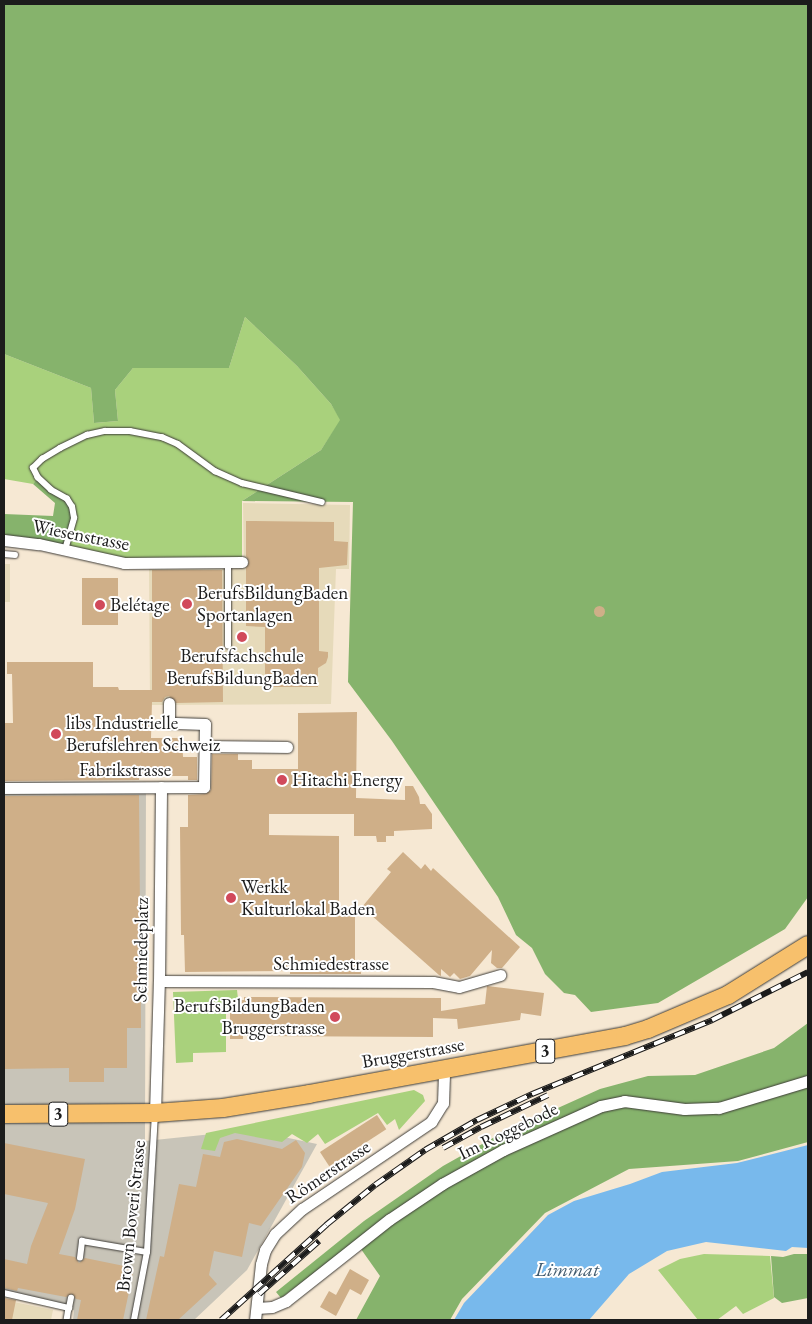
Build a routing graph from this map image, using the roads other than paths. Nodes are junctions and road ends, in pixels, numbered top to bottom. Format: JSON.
{"nodes":[{"id":1,"x":322,"y":502,"type":"dead end"},
{"id":2,"x":4,"y":540,"type":"edge"},
{"id":3,"x":65,"y":550,"type":"junction"},
{"id":4,"x":4,"y":554,"type":"edge"},
{"id":5,"x":15,"y":555,"type":"dead end"},
{"id":6,"x":228,"y":562,"type":"junction"},
{"id":7,"x":242,"y":562,"type":"dead end"},
{"id":8,"x":228,"y":646,"type":"dead end"},
{"id":9,"x":169,"y":703,"type":"dead end"},
{"id":10,"x":205,"y":746,"type":"junction"},
{"id":11,"x":287,"y":747,"type":"dead end"},
{"id":12,"x":161,"y":787,"type":"junction"},
{"id":13,"x":4,"y":788,"type":"edge"},
{"id":14,"x":808,"y":945,"type":"edge"},
{"id":15,"x":500,"y":976,"type":"dead end"},
{"id":16,"x":159,"y":981,"type":"junction"},
{"id":17,"x":444,"y":1069,"type":"junction"},
{"id":18,"x":808,"y":1081,"type":"edge"},
{"id":19,"x":155,"y":1113,"type":"junction"},
{"id":20,"x":4,"y":1114,"type":"edge"},
{"id":21,"x":147,"y":1252,"type":"junction"},
{"id":22,"x":80,"y":1258,"type":"dead end"},
{"id":23,"x":4,"y":1293,"type":"edge"},
{"id":24,"x":71,"y":1298,"type":"dead end"},
{"id":25,"x":69,"y":1308,"type":"junction"},
{"id":26,"x":257,"y":1308,"type":"junction"},
{"id":27,"x":67,"y":1320,"type":"edge"},
{"id":28,"x":134,"y":1320,"type":"edge"},
{"id":29,"x":255,"y":1320,"type":"edge"}],
"edges":[{"from":1,"to":3,"type":"lane"},
{"from":2,"to":3,"type":"street","name":"Wiesenstrasse"},
{"from":3,"to":6,"type":"street","name":"Wiesenstrasse"},
{"from":4,"to":5,"type":"lane"},
{"from":6,"to":7,"type":"street","name":"Wiesenstrasse"},
{"from":6,"to":8,"type":"lane"},
{"from":9,"to":10,"type":"street","name":"Fabrikstrasse"},
{"from":10,"to":11,"type":"street"},
{"from":10,"to":12,"type":"street","name":"Fabrikstrasse"},
{"from":12,"to":13,"type":"street","name":"Fabrikstrasse"},
{"from":12,"to":16,"type":"street","name":"Schmiedeplatz"},
{"from":14,"to":17,"type":"main road","name":"Bruggerstrasse","number":"3"},
{"from":15,"to":16,"type":"street","name":"Schmiedestrasse"},
{"from":16,"to":19,"type":"street","name":"Schmiedeplatz"},
{"from":17,"to":19,"type":"main road","name":"Bruggerstrasse","number":"3"},
{"from":17,"to":26,"type":"street","name":"Römerstrasse"},
{"from":18,"to":26,"type":"street","name":"Im Roggebode"},
{"from":19,"to":20,"type":"main road","name":"Bruggerstrasse","number":"3"},
{"from":19,"to":21,"type":"lane","name":"Brown Boveri Strasse"},
{"from":21,"to":22,"type":"lane"},
{"from":21,"to":28,"type":"lane","name":"Brown Boveri Strasse"},
{"from":23,"to":25,"type":"lane"},
{"from":24,"to":25,"type":"lane"},
{"from":25,"to":27,"type":"lane"},
{"from":26,"to":29,"type":"street","name":"Römerstrasse"}]}
